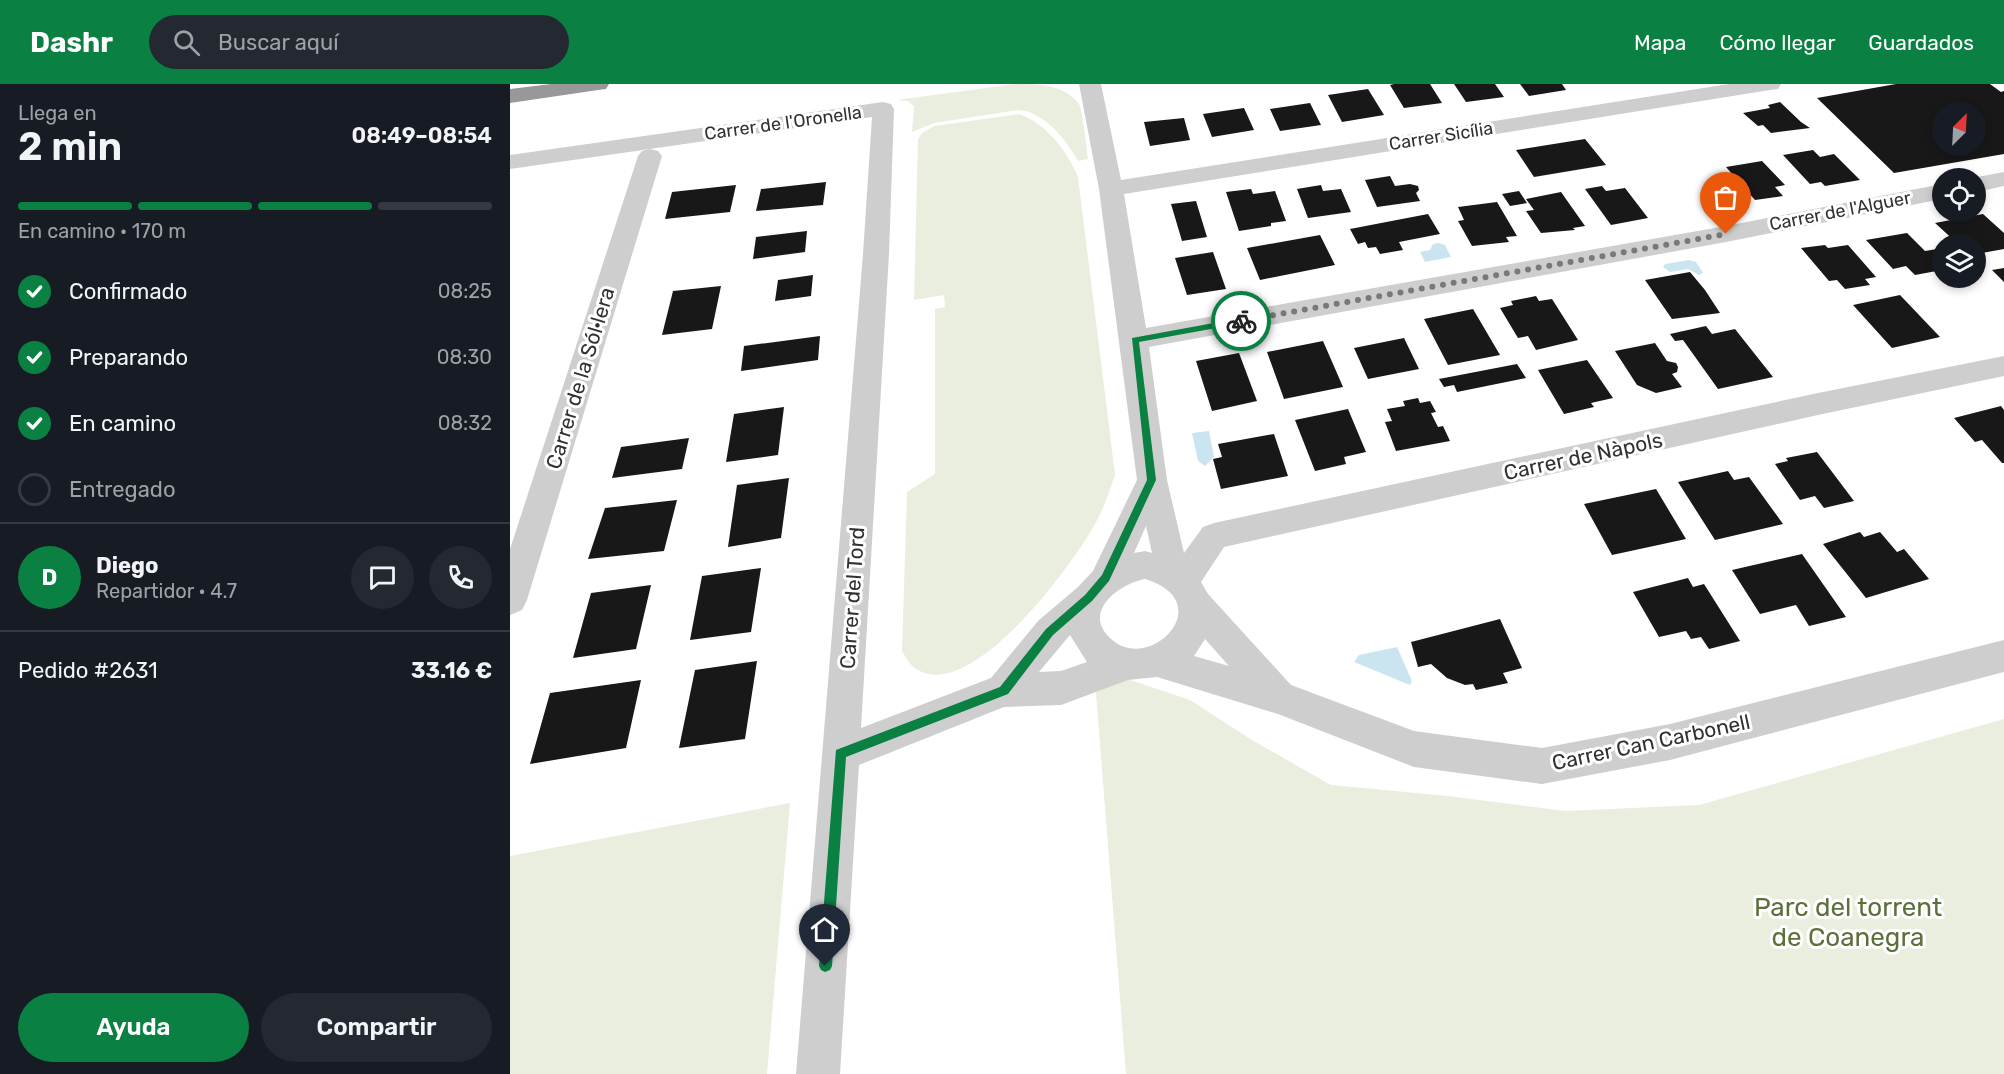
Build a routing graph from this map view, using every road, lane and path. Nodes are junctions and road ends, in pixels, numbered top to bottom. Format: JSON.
{"nodes":[{"id":1,"x":598,"y":84,"type":"edge"},
{"id":2,"x":1090,"y":84,"type":"edge"},
{"id":3,"x":1770,"y":84,"type":"edge"},
{"id":4,"x":510,"y":96,"type":"edge"},
{"id":5,"x":883,"y":122,"type":"junction"},
{"id":6,"x":650,"y":156,"type":"junction"},
{"id":7,"x":510,"y":162,"type":"edge"},
{"id":8,"x":510,"y":176,"type":"edge"},
{"id":9,"x":2004,"y":179,"type":"edge"},
{"id":10,"x":1986,"y":183,"type":"edge"},
{"id":11,"x":1111,"y":189,"type":"junction"},
{"id":12,"x":1932,"y":193,"type":"edge"},
{"id":13,"x":1134,"y":340,"type":"junction"},
{"id":14,"x":2004,"y":366,"type":"edge"},
{"id":15,"x":1152,"y":480,"type":"junction"},
{"id":16,"x":1184,"y":586,"type":"junction"},
{"id":17,"x":1097,"y":588,"type":"junction"},
{"id":18,"x":510,"y":600,"type":"edge"},
{"id":19,"x":2004,"y":656,"type":"edge"},
{"id":20,"x":1143,"y":663,"type":"junction"},
{"id":21,"x":1004,"y":690,"type":"junction"},
{"id":22,"x":1280,"y":697,"type":"junction"},
{"id":23,"x":840,"y":754,"type":"junction"},
{"id":24,"x":818,"y":1074,"type":"edge"}],
"edges":[{"from":1,"to":4,"type":"highway"},
{"from":2,"to":11,"type":"street"},
{"from":3,"to":11,"type":"street","name":"Carrer Sicília"},
{"from":5,"to":6,"type":"street","name":"Carrer de l'Oronella"},
{"from":5,"to":7,"type":"street","name":"Carrer de l'Oronella"},
{"from":5,"to":23,"type":"street","name":"Carrer del Tord"},
{"from":6,"to":8,"type":"street","name":"Carrer de l'Oronella"},
{"from":6,"to":18,"type":"street","name":"Carrer de la Sól·lera"},
{"from":9,"to":10,"type":"street"},
{"from":11,"to":13,"type":"street"},
{"from":12,"to":13,"type":"street","name":"Carrer de l'Alguer"},
{"from":13,"to":15,"type":"street"},
{"from":14,"to":16,"type":"street","name":"Carrer de Nàpols"},
{"from":15,"to":16,"type":"street"},
{"from":15,"to":17,"type":"street"},
{"from":16,"to":17,"type":"street"},
{"from":16,"to":20,"type":"street"},
{"from":16,"to":22,"type":"street","name":"Carrer Can Carbonell"},
{"from":17,"to":20,"type":"street"},
{"from":17,"to":21,"type":"street"},
{"from":19,"to":22,"type":"street","name":"Carrer Can Carbonell"},
{"from":20,"to":21,"type":"street"},
{"from":20,"to":22,"type":"street"},
{"from":21,"to":23,"type":"street"},
{"from":23,"to":24,"type":"street","name":"Carrer del Tord"}]}
